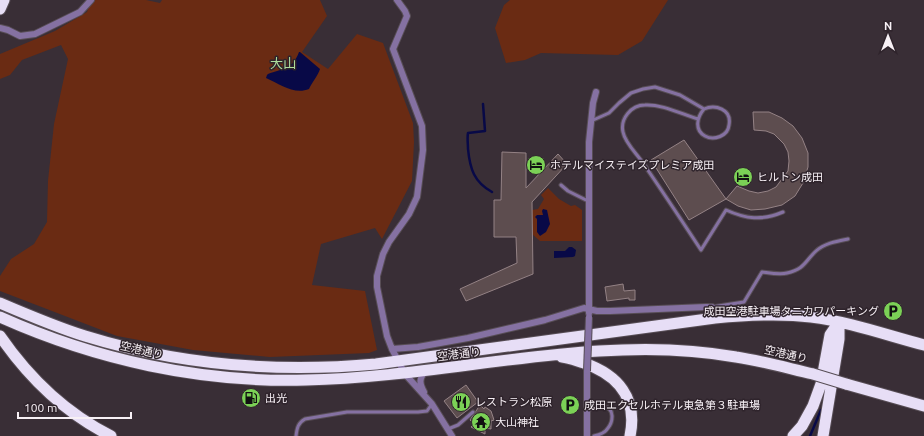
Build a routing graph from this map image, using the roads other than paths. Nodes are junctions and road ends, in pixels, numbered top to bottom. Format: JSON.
{"nodes":[{"id":1,"x":4,"y":0,"type":"edge"},
{"id":2,"x":91,"y":0,"type":"edge"},
{"id":3,"x":397,"y":0,"type":"edge"},
{"id":4,"x":0,"y":9,"type":"edge"},
{"id":5,"x":0,"y":28,"type":"edge"},
{"id":6,"x":596,"y":92,"type":"dead end"},
{"id":7,"x":704,"y":109,"type":"junction"},
{"id":8,"x":698,"y":119,"type":"junction"},
{"id":9,"x":591,"y":121,"type":"junction"},
{"id":10,"x":561,"y":185,"type":"dead end"},
{"id":11,"x":589,"y":201,"type":"junction"},
{"id":12,"x":783,"y":212,"type":"dead end"},
{"id":13,"x":848,"y":239,"type":"dead end"},
{"id":14,"x":0,"y":303,"type":"edge"},
{"id":15,"x":589,"y":309,"type":"junction"},
{"id":16,"x":714,"y":313,"type":"junction"},
{"id":17,"x":0,"y":317,"type":"edge"},
{"id":18,"x":839,"y":322,"type":"junction"},
{"id":19,"x":0,"y":336,"type":"edge"},
{"id":20,"x":921,"y":346,"type":"edge"},
{"id":21,"x":392,"y":349,"type":"junction"},
{"id":22,"x":549,"y":356,"type":"junction"},
{"id":23,"x":398,"y":361,"type":"junction"},
{"id":24,"x":426,"y":371,"type":"junction"},
{"id":25,"x":404,"y":374,"type":"junction"},
{"id":26,"x":426,"y":397,"type":"junction"},
{"id":27,"x":432,"y":404,"type":"junction"},
{"id":28,"x":924,"y":406,"type":"edge"},
{"id":29,"x":588,"y":409,"type":"junction"},
{"id":30,"x":472,"y":412,"type":"dead end"},
{"id":31,"x":448,"y":430,"type":"junction"},
{"id":32,"x":111,"y":436,"type":"edge"},
{"id":33,"x":296,"y":436,"type":"edge"},
{"id":34,"x":452,"y":436,"type":"edge"},
{"id":35,"x":587,"y":436,"type":"edge"},
{"id":36,"x":594,"y":436,"type":"edge"},
{"id":37,"x":630,"y":436,"type":"edge"},
{"id":38,"x":793,"y":436,"type":"edge"},
{"id":39,"x":823,"y":436,"type":"edge"}],
"edges":[{"from":1,"to":4,"type":"highway"},
{"from":2,"to":5,"type":"street"},
{"from":3,"to":21,"type":"street"},
{"from":6,"to":9,"type":"street"},
{"from":7,"to":8,"type":"lane"},
{"from":7,"to":8,"type":"lane"},
{"from":7,"to":9,"type":"lane"},
{"from":8,"to":12,"type":"lane"},
{"from":9,"to":11,"type":"street"},
{"from":10,"to":11,"type":"lane"},
{"from":11,"to":15,"type":"street"},
{"from":13,"to":16,"type":"lane"},
{"from":14,"to":23,"type":"highway","name":"空港通り"},
{"from":15,"to":16,"type":"street"},
{"from":15,"to":21,"type":"street"},
{"from":15,"to":29,"type":"street","bridge":true},
{"from":16,"to":18,"type":"highway","name":"空港通り"},
{"from":16,"to":23,"type":"highway","name":"空港通り"},
{"from":17,"to":25,"type":"highway","name":"空港通り"},
{"from":18,"to":20,"type":"highway","name":"空港通り"},
{"from":18,"to":38,"type":"highway"},
{"from":18,"to":39,"type":"highway"},
{"from":19,"to":32,"type":"highway"},
{"from":21,"to":23,"type":"street"},
{"from":22,"to":24,"type":"highway","name":"空港通り"},
{"from":22,"to":28,"type":"highway","name":"空港通り","bridge":true},
{"from":22,"to":37,"type":"highway"},
{"from":23,"to":25,"type":"street"},
{"from":24,"to":25,"type":"highway","name":"空港通り"},
{"from":24,"to":26,"type":"street"},
{"from":25,"to":26,"type":"street"},
{"from":26,"to":27,"type":"street"},
{"from":27,"to":31,"type":"street"},
{"from":27,"to":33,"type":"lane"},
{"from":29,"to":35,"type":"street"},
{"from":29,"to":36,"type":"lane"},
{"from":30,"to":31,"type":"lane"},
{"from":31,"to":34,"type":"street"}]}
